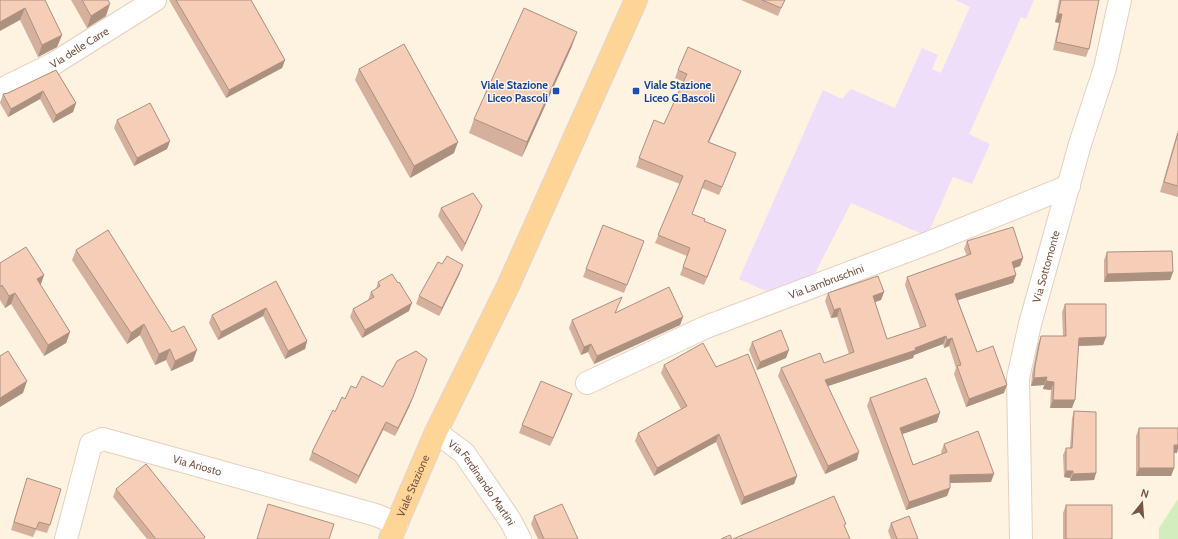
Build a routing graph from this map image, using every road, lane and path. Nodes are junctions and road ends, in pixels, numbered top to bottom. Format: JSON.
{"nodes":[{"id":1,"x":155,"y":0,"type":"edge"},
{"id":2,"x":636,"y":0,"type":"edge"},
{"id":3,"x":1120,"y":0,"type":"edge"},
{"id":4,"x":0,"y":90,"type":"edge"},
{"id":5,"x":1069,"y":186,"type":"junction"},
{"id":6,"x":587,"y":383,"type":"dead end"},
{"id":7,"x":436,"y":432,"type":"junction"},
{"id":8,"x":394,"y":532,"type":"edge"},
{"id":9,"x":66,"y":539,"type":"edge"},
{"id":10,"x":520,"y":539,"type":"edge"},
{"id":11,"x":1021,"y":539,"type":"edge"}],
"edges":[{"from":1,"to":4,"type":"street","name":"Via delle Carre"},
{"from":2,"to":7,"type":"main road","name":"Viale Stazione"},
{"from":3,"to":5,"type":"street","name":"Via Sottomonte"},
{"from":5,"to":6,"type":"street","name":"Via Lambruschini"},
{"from":5,"to":11,"type":"street","name":"Via Sottomonte"},
{"from":7,"to":8,"type":"main road","name":"Viale Stazione"},
{"from":7,"to":10,"type":"street","name":"Via Ferdinando Martini"},
{"from":8,"to":9,"type":"street","name":"Via Ariosto"}]}
